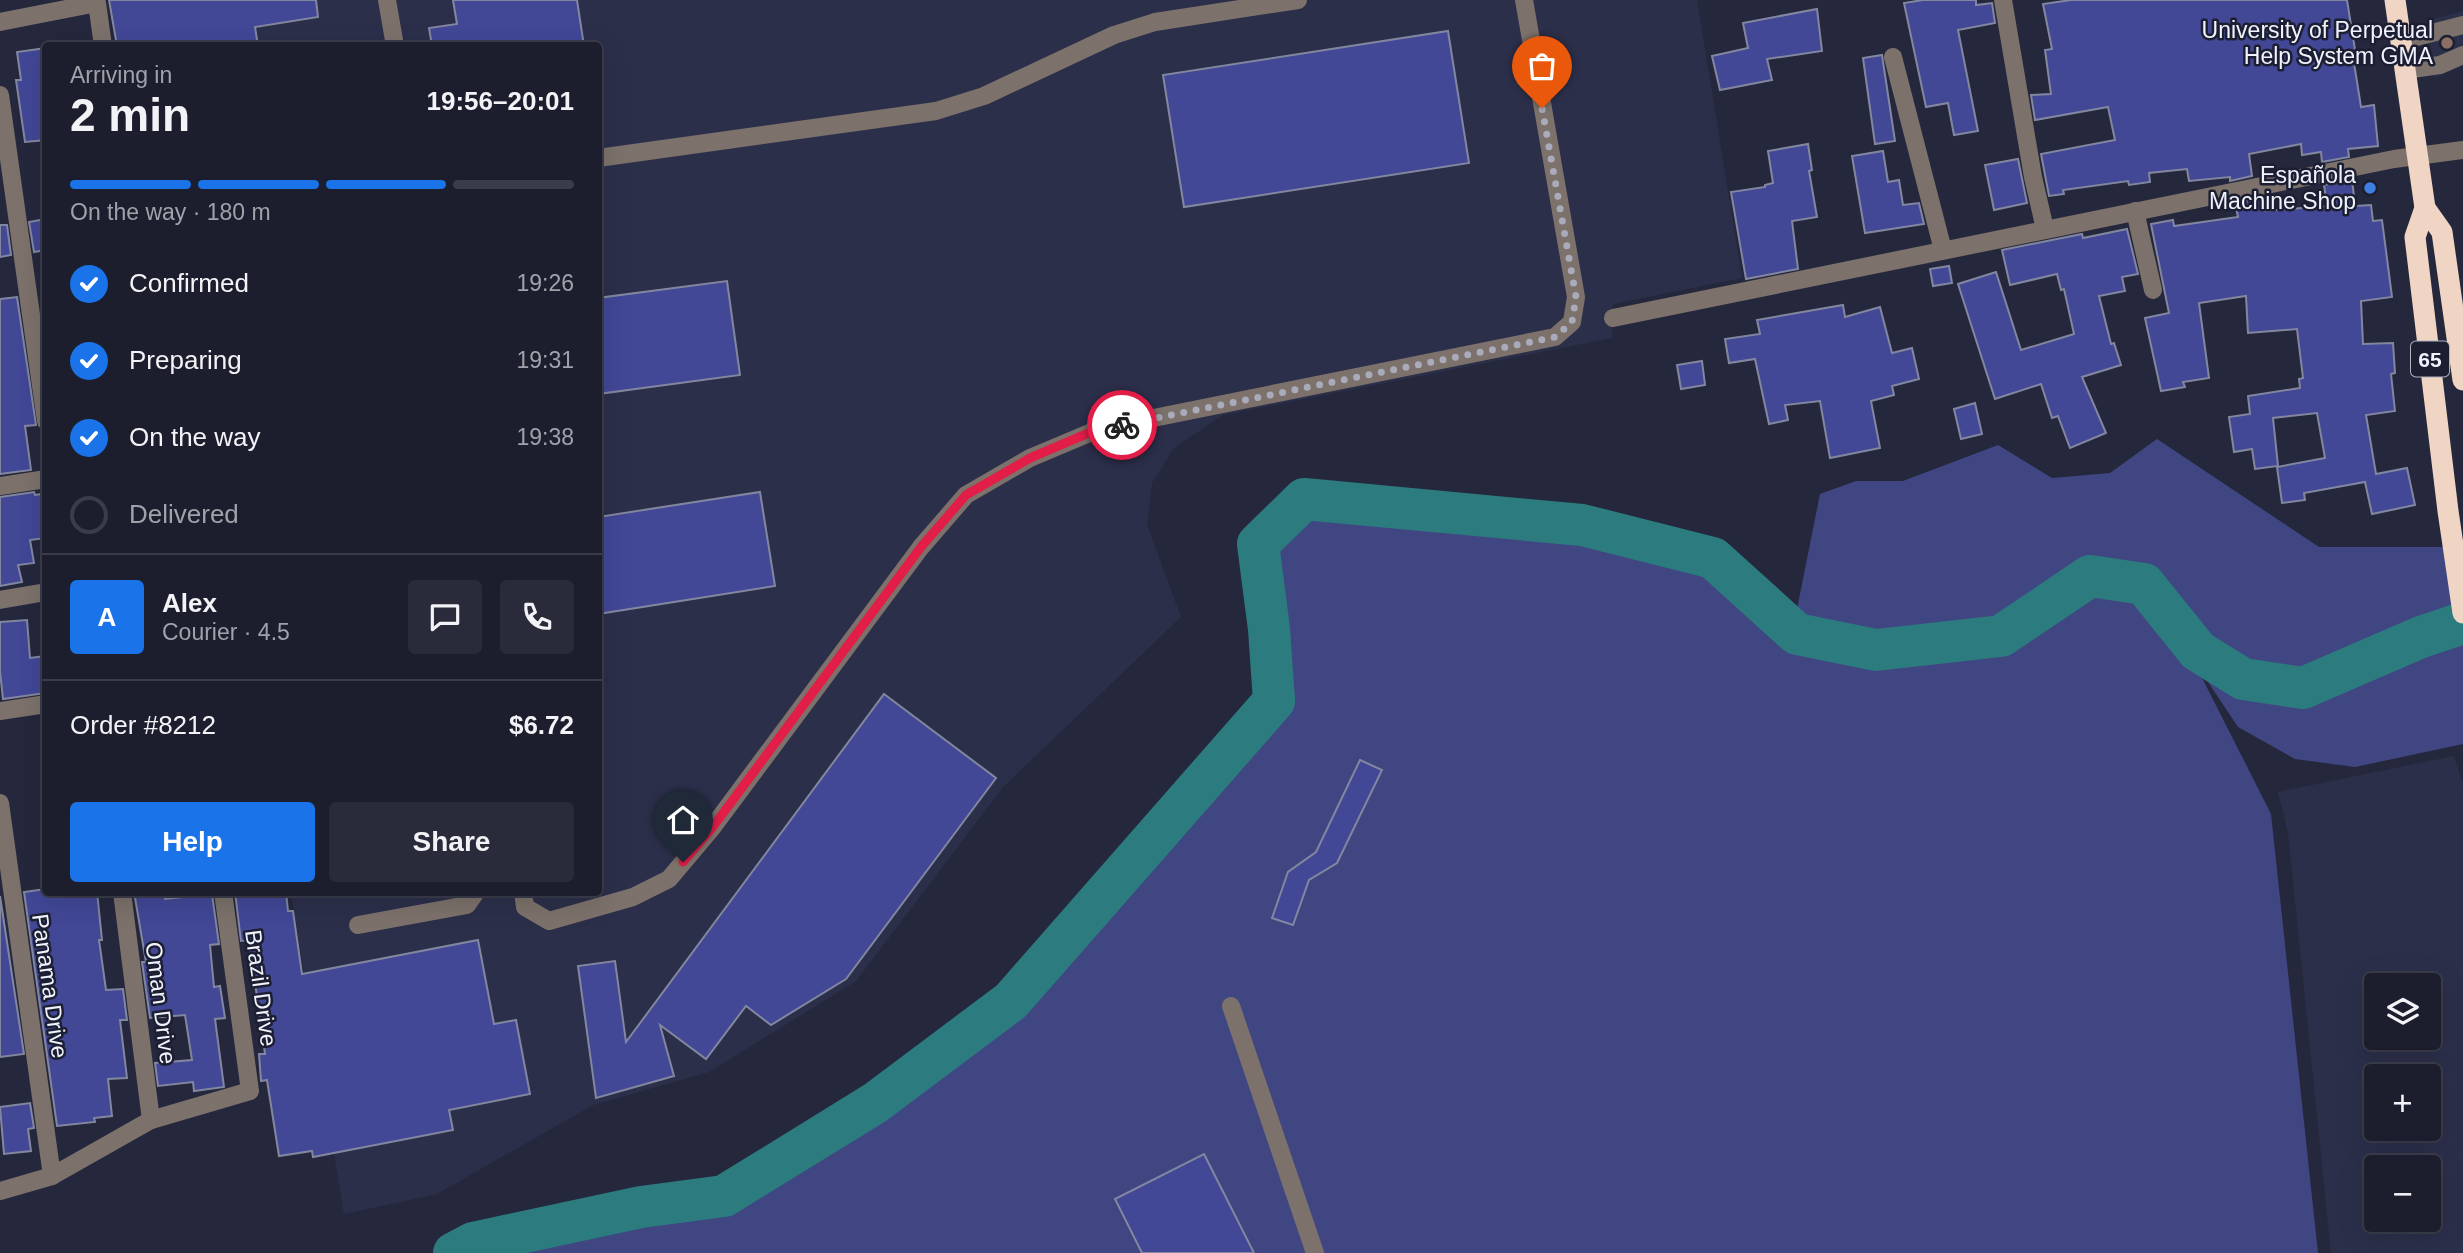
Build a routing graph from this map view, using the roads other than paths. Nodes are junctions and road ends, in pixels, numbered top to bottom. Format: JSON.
{"nodes":[{"id":1,"x":387,"y":0,"type":"edge"},
{"id":2,"x":1298,"y":0,"type":"edge"},
{"id":3,"x":1524,"y":0,"type":"edge"},
{"id":4,"x":2003,"y":0,"type":"edge"},
{"id":5,"x":2395,"y":0,"type":"edge"},
{"id":6,"x":0,"y":22,"type":"edge"},
{"id":7,"x":2463,"y":24,"type":"edge"},
{"id":8,"x":2401,"y":41,"type":"junction"},
{"id":9,"x":102,"y":42,"type":"edge"},
{"id":10,"x":395,"y":42,"type":"edge"},
{"id":11,"x":2463,"y":55,"type":"edge"},
{"id":12,"x":1893,"y":57,"type":"dead end"},
{"id":13,"x":2405,"y":70,"type":"junction"},
{"id":14,"x":0,"y":95,"type":"edge"},
{"id":15,"x":2463,"y":150,"type":"edge"},
{"id":16,"x":2418,"y":155,"type":"junction"},
{"id":17,"x":602,"y":157,"type":"edge"},
{"id":18,"x":2425,"y":208,"type":"junction"},
{"id":19,"x":2135,"y":211,"type":"junction"},
{"id":20,"x":2045,"y":229,"type":"junction"},
{"id":21,"x":1942,"y":250,"type":"junction"},
{"id":22,"x":2153,"y":290,"type":"dead end"},
{"id":23,"x":1613,"y":318,"type":"dead end"},
{"id":24,"x":2462,"y":366,"type":"edge"},
{"id":25,"x":42,"y":393,"type":"edge"},
{"id":26,"x":42,"y":480,"type":"edge"},
{"id":27,"x":0,"y":486,"type":"edge"},
{"id":28,"x":42,"y":593,"type":"edge"},
{"id":29,"x":0,"y":600,"type":"edge"},
{"id":30,"x":2463,"y":613,"type":"edge"},
{"id":31,"x":42,"y":705,"type":"edge"},
{"id":32,"x":0,"y":711,"type":"edge"},
{"id":33,"x":0,"y":803,"type":"edge"},
{"id":34,"x":123,"y":896,"type":"edge"},
{"id":35,"x":224,"y":896,"type":"edge"},
{"id":36,"x":473,"y":896,"type":"edge"},
{"id":37,"x":524,"y":896,"type":"edge"},
{"id":38,"x":358,"y":925,"type":"dead end"},
{"id":39,"x":1231,"y":1006,"type":"dead end"},
{"id":40,"x":151,"y":1120,"type":"junction"},
{"id":41,"x":52,"y":1177,"type":"junction"},
{"id":42,"x":0,"y":1191,"type":"edge"},
{"id":43,"x":1315,"y":1253,"type":"edge"}],
"edges":[{"from":1,"to":10,"type":"street"},
{"from":2,"to":17,"type":"street"},
{"from":3,"to":37,"type":"street"},
{"from":4,"to":20,"type":"street"},
{"from":5,"to":8,"type":"highway","number":"65"},
{"from":6,"to":9,"type":"street"},
{"from":7,"to":8,"type":"street"},
{"from":8,"to":13,"type":"highway","number":"65"},
{"from":11,"to":13,"type":"street"},
{"from":12,"to":21,"type":"street"},
{"from":13,"to":16,"type":"highway","number":"65"},
{"from":14,"to":25,"type":"street"},
{"from":15,"to":16,"type":"street"},
{"from":16,"to":18,"type":"highway","number":"65"},
{"from":16,"to":19,"type":"street"},
{"from":18,"to":24,"type":"highway","number":"65"},
{"from":18,"to":30,"type":"highway","number":"65"},
{"from":19,"to":20,"type":"street"},
{"from":19,"to":22,"type":"street"},
{"from":20,"to":21,"type":"street"},
{"from":21,"to":23,"type":"street"},
{"from":26,"to":27,"type":"street"},
{"from":28,"to":29,"type":"street"},
{"from":31,"to":32,"type":"street"},
{"from":33,"to":41,"type":"street","name":"Panama Drive"},
{"from":34,"to":40,"type":"street","name":"Oman Drive"},
{"from":35,"to":40,"type":"street","name":"Brazil Drive"},
{"from":36,"to":38,"type":"street"},
{"from":39,"to":43,"type":"street"},
{"from":40,"to":41,"type":"street"},
{"from":41,"to":42,"type":"street"}]}
